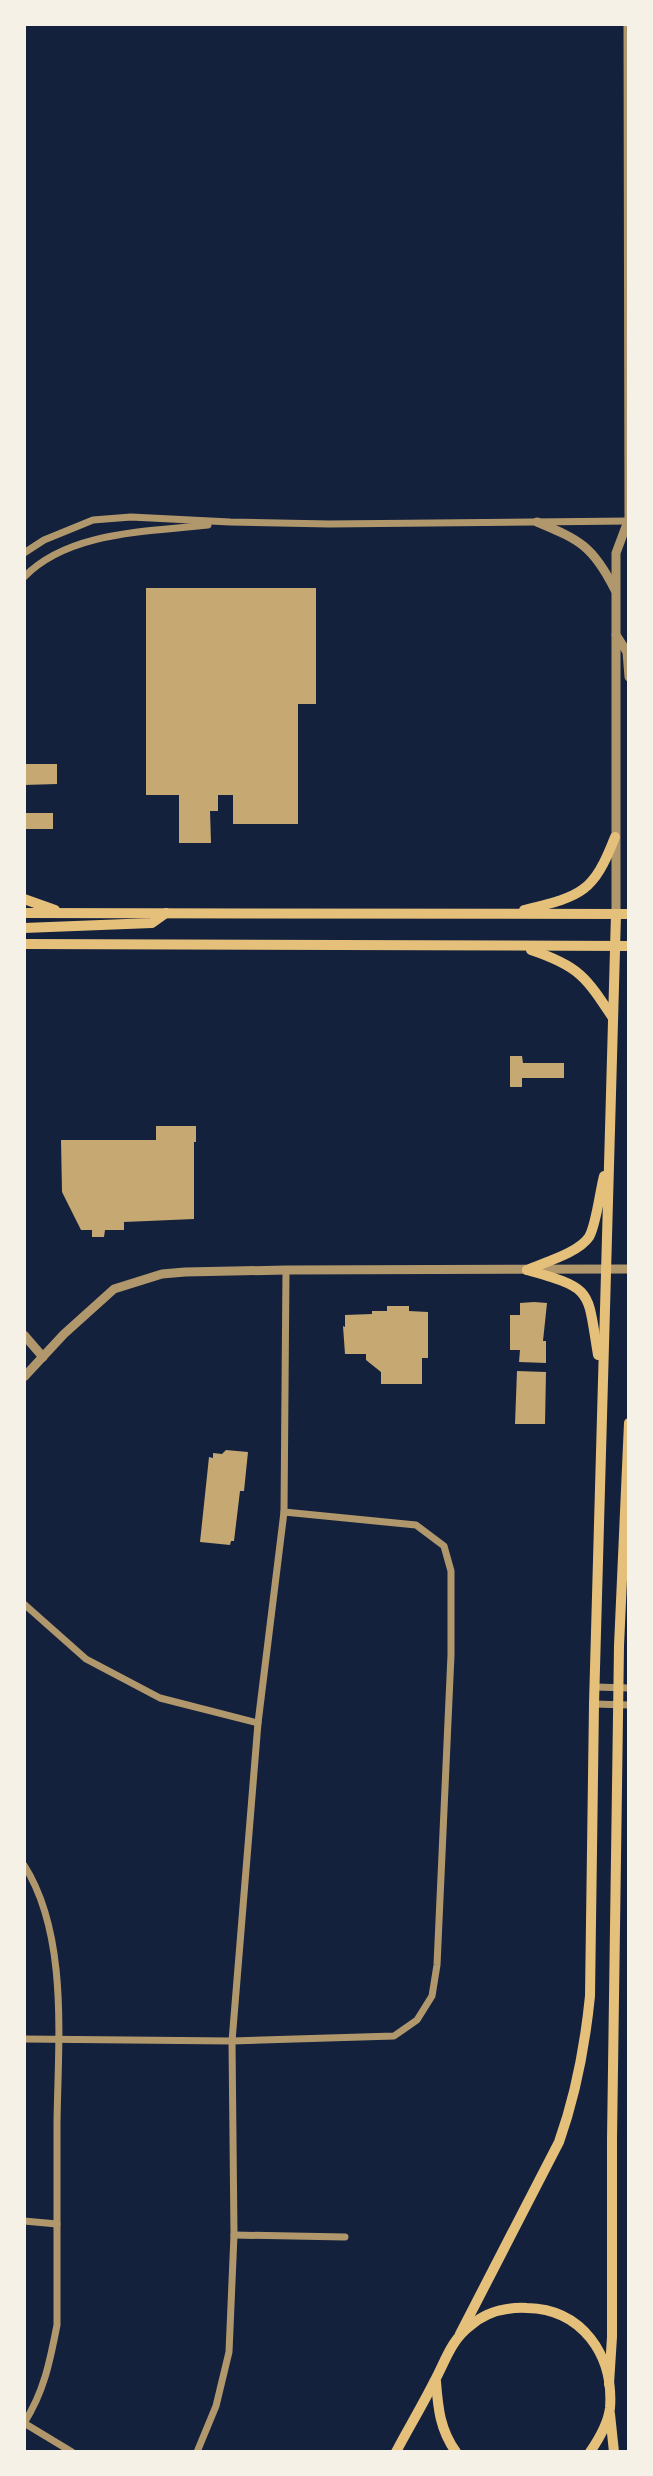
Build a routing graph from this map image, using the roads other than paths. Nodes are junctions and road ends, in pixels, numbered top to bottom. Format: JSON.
{"nodes":[{"id":1,"x":628,"y":24,"type":"edge"},
{"id":2,"x":230,"y":522,"type":"junction"},
{"id":3,"x":537,"y":522,"type":"junction"},
{"id":4,"x":629,"y":522,"type":"edge"},
{"id":5,"x":24,"y":553,"type":"edge"},
{"id":6,"x":24,"y":577,"type":"edge"},
{"id":7,"x":616,"y":592,"type":"junction"},
{"id":8,"x":616,"y":635,"type":"junction"},
{"id":9,"x":629,"y":677,"type":"edge"},
{"id":10,"x":615,"y":837,"type":"junction"},
{"id":11,"x":24,"y":899,"type":"edge"},
{"id":12,"x":168,"y":912,"type":"junction"},
{"id":13,"x":24,"y":913,"type":"edge"},
{"id":14,"x":65,"y":913,"type":"junction"},
{"id":15,"x":508,"y":914,"type":"junction"},
{"id":16,"x":616,"y":914,"type":"junction"},
{"id":17,"x":629,"y":914,"type":"edge"},
{"id":18,"x":24,"y":928,"type":"edge"},
{"id":19,"x":25,"y":945,"type":"edge"},
{"id":20,"x":629,"y":946,"type":"edge"},
{"id":21,"x":522,"y":947,"type":"junction"},
{"id":22,"x":614,"y":947,"type":"junction"},
{"id":23,"x":613,"y":1018,"type":"junction"},
{"id":24,"x":608,"y":1157,"type":"junction"},
{"id":25,"x":607,"y":1269,"type":"junction"},
{"id":26,"x":629,"y":1269,"type":"edge"},
{"id":27,"x":286,"y":1270,"type":"junction"},
{"id":28,"x":527,"y":1270,"type":"junction"},
{"id":29,"x":24,"y":1335,"type":"edge"},
{"id":30,"x":43,"y":1357,"type":"junction"},
{"id":31,"x":24,"y":1377,"type":"edge"},
{"id":32,"x":602,"y":1378,"type":"junction"},
{"id":33,"x":629,"y":1423,"type":"edge"},
{"id":34,"x":284,"y":1512,"type":"junction"},
{"id":35,"x":24,"y":1604,"type":"edge"},
{"id":36,"x":619,"y":1646,"type":"junction"},
{"id":37,"x":629,"y":1664,"type":"edge"},
{"id":38,"x":595,"y":1687,"type":"junction"},
{"id":39,"x":624,"y":1688,"type":"edge"},
{"id":40,"x":594,"y":1704,"type":"junction"},
{"id":41,"x":624,"y":1704,"type":"edge"},
{"id":42,"x":629,"y":1721,"type":"edge"},
{"id":43,"x":258,"y":1723,"type":"junction"},
{"id":44,"x":618,"y":1746,"type":"junction"},
{"id":45,"x":24,"y":1865,"type":"edge"},
{"id":46,"x":24,"y":2039,"type":"edge"},
{"id":47,"x":58,"y":2041,"type":"junction"},
{"id":48,"x":232,"y":2041,"type":"junction"},
{"id":49,"x":24,"y":2221,"type":"edge"},
{"id":50,"x":57,"y":2224,"type":"junction"},
{"id":51,"x":234,"y":2235,"type":"junction"},
{"id":52,"x":345,"y":2237,"type":"dead end"},
{"id":53,"x":460,"y":2334,"type":"junction"},
{"id":54,"x":436,"y":2380,"type":"junction"},
{"id":55,"x":609,"y":2384,"type":"junction"},
{"id":56,"x":610,"y":2409,"type":"junction"},
{"id":57,"x":24,"y":2423,"type":"edge"},
{"id":58,"x":72,"y":2452,"type":"edge"},
{"id":59,"x":197,"y":2452,"type":"edge"},
{"id":60,"x":396,"y":2452,"type":"edge"},
{"id":61,"x":456,"y":2452,"type":"edge"},
{"id":62,"x":590,"y":2452,"type":"edge"},
{"id":63,"x":614,"y":2452,"type":"edge"}],
"edges":[{"from":1,"to":4,"type":"street"},
{"from":2,"to":3,"type":"street"},
{"from":2,"to":5,"type":"street"},
{"from":2,"to":6,"type":"street"},
{"from":3,"to":4,"type":"street"},
{"from":3,"to":7,"type":"street"},
{"from":4,"to":7,"type":"street"},
{"from":7,"to":8,"type":"street"},
{"from":8,"to":9,"type":"street"},
{"from":8,"to":10,"type":"street"},
{"from":10,"to":15,"type":"main road"},
{"from":10,"to":16,"type":"street"},
{"from":11,"to":14,"type":"main road"},
{"from":12,"to":14,"type":"main road"},
{"from":12,"to":15,"type":"main road"},
{"from":12,"to":18,"type":"main road"},
{"from":13,"to":14,"type":"main road"},
{"from":15,"to":16,"type":"main road"},
{"from":16,"to":17,"type":"main road"},
{"from":16,"to":22,"type":"main road"},
{"from":19,"to":21,"type":"main road"},
{"from":20,"to":22,"type":"main road"},
{"from":21,"to":22,"type":"main road"},
{"from":21,"to":23,"type":"main road"},
{"from":22,"to":23,"type":"main road"},
{"from":23,"to":24,"type":"main road"},
{"from":24,"to":25,"type":"main road"},
{"from":24,"to":28,"type":"main road"},
{"from":25,"to":26,"type":"street"},
{"from":25,"to":28,"type":"street"},
{"from":25,"to":32,"type":"main road"},
{"from":27,"to":28,"type":"street"},
{"from":27,"to":30,"type":"street"},
{"from":27,"to":34,"type":"street"},
{"from":28,"to":32,"type":"main road"},
{"from":29,"to":30,"type":"street"},
{"from":30,"to":31,"type":"street"},
{"from":32,"to":38,"type":"main road"},
{"from":33,"to":36,"type":"main road"},
{"from":34,"to":43,"type":"street"},
{"from":34,"to":48,"type":"street"},
{"from":35,"to":43,"type":"street"},
{"from":36,"to":37,"type":"main road"},
{"from":36,"to":39,"type":"main road"},
{"from":38,"to":39,"type":"street"},
{"from":38,"to":40,"type":"main road"},
{"from":39,"to":41,"type":"main road"},
{"from":40,"to":41,"type":"street"},
{"from":40,"to":53,"type":"main road"},
{"from":41,"to":44,"type":"main road"},
{"from":42,"to":44,"type":"main road"},
{"from":43,"to":48,"type":"street"},
{"from":44,"to":55,"type":"main road"},
{"from":45,"to":47,"type":"street"},
{"from":46,"to":47,"type":"street"},
{"from":47,"to":48,"type":"street"},
{"from":47,"to":50,"type":"street"},
{"from":48,"to":51,"type":"street"},
{"from":49,"to":50,"type":"street"},
{"from":50,"to":57,"type":"street"},
{"from":51,"to":52,"type":"street"},
{"from":51,"to":59,"type":"street"},
{"from":53,"to":54,"type":"main road"},
{"from":53,"to":55,"type":"main road"},
{"from":54,"to":60,"type":"main road"},
{"from":54,"to":61,"type":"main road"},
{"from":55,"to":56,"type":"main road"},
{"from":56,"to":62,"type":"main road"},
{"from":56,"to":63,"type":"main road"},
{"from":57,"to":58,"type":"street"}]}
